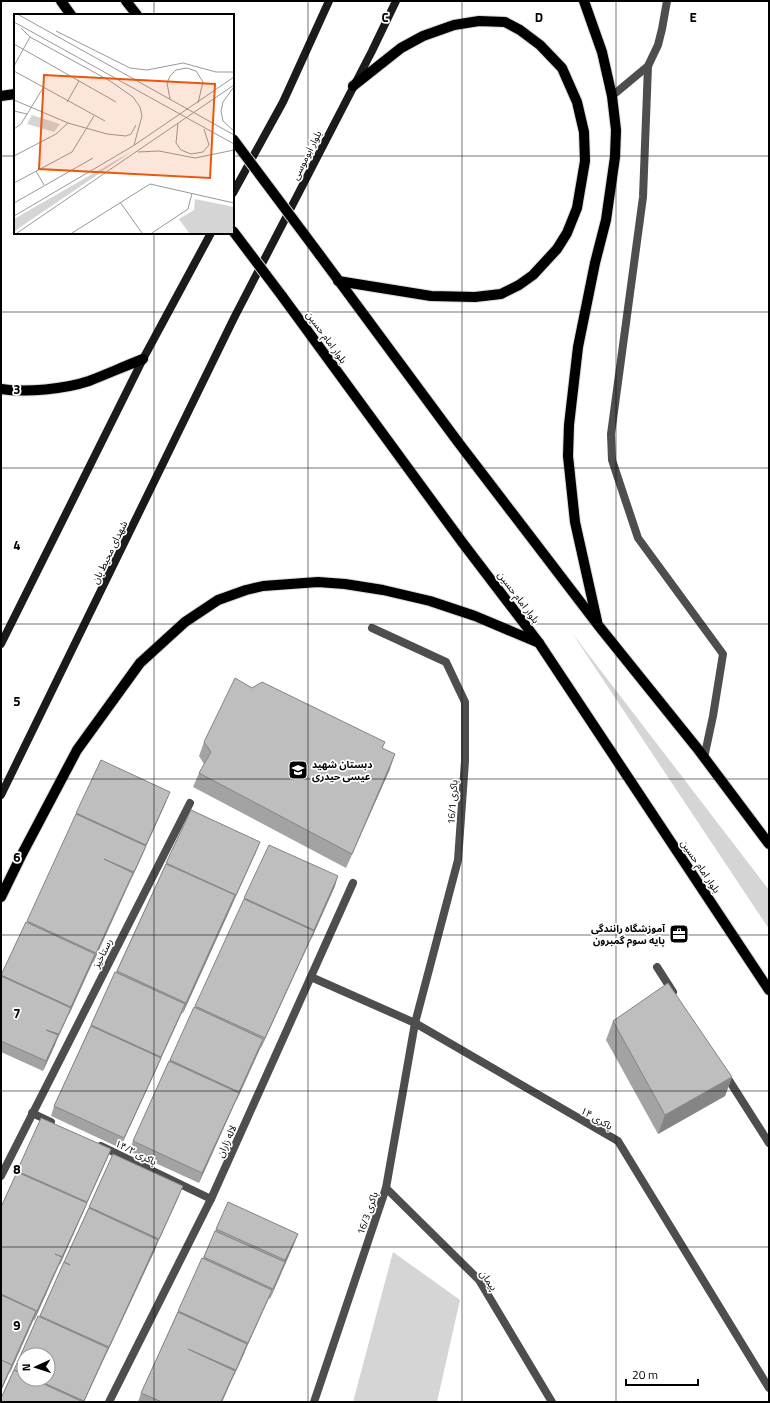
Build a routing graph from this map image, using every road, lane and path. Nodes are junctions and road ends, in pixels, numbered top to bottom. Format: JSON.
{"nodes":[{"id":1,"x":60,"y":1,"type":"edge"},
{"id":2,"x":126,"y":1,"type":"edge"},
{"id":3,"x":329,"y":1,"type":"edge"},
{"id":4,"x":396,"y":1,"type":"edge"},
{"id":5,"x":584,"y":1,"type":"edge"},
{"id":6,"x":667,"y":1,"type":"edge"},
{"id":7,"x":70,"y":14,"type":"edge"},
{"id":8,"x":136,"y":14,"type":"edge"},
{"id":9,"x":648,"y":66,"type":"junction"},
{"id":10,"x":353,"y":86,"type":"junction"},
{"id":11,"x":14,"y":94,"type":"edge"},
{"id":12,"x":1,"y":96,"type":"edge"},
{"id":13,"x":612,"y":96,"type":"junction"},
{"id":14,"x":234,"y":140,"type":"edge"},
{"id":15,"x":234,"y":191,"type":"edge"},
{"id":16,"x":234,"y":232,"type":"edge"},
{"id":17,"x":210,"y":234,"type":"edge"},
{"id":18,"x":338,"y":281,"type":"junction"},
{"id":19,"x":234,"y":318,"type":"joint"},
{"id":20,"x":143,"y":359,"type":"junction"},
{"id":21,"x":1,"y":389,"type":"edge"},
{"id":22,"x":598,"y":625,"type":"junction"},
{"id":23,"x":372,"y":628,"type":"dead end"},
{"id":24,"x":539,"y":643,"type":"junction"},
{"id":25,"x":1,"y":644,"type":"edge"},
{"id":26,"x":704,"y":758,"type":"junction"},
{"id":27,"x":1,"y":795,"type":"edge"},
{"id":28,"x":190,"y":803,"type":"dead end"},
{"id":29,"x":769,"y":844,"type":"edge"},
{"id":30,"x":353,"y":883,"type":"dead end"},
{"id":31,"x":1,"y":897,"type":"edge"},
{"id":32,"x":657,"y":967,"type":"dead end"},
{"id":33,"x":311,"y":977,"type":"junction"},
{"id":34,"x":769,"y":990,"type":"edge"},
{"id":35,"x":678,"y":1000,"type":"edge"},
{"id":36,"x":415,"y":1023,"type":"junction"},
{"id":37,"x":719,"y":1065,"type":"edge"},
{"id":38,"x":32,"y":1113,"type":"junction"},
{"id":39,"x":60,"y":1127,"type":"edge"},
{"id":40,"x":769,"y":1143,"type":"edge"},
{"id":41,"x":96,"y":1144,"type":"edge"},
{"id":42,"x":1,"y":1176,"type":"edge"},
{"id":43,"x":386,"y":1188,"type":"junction"},
{"id":44,"x":211,"y":1199,"type":"junction"},
{"id":45,"x":769,"y":1388,"type":"edge"},
{"id":46,"x":108,"y":1402,"type":"edge"},
{"id":47,"x":314,"y":1402,"type":"edge"},
{"id":48,"x":552,"y":1402,"type":"edge"}],
"edges":[{"from":1,"to":7,"type":"main road"},
{"from":2,"to":8,"type":"main road"},
{"from":3,"to":15,"type":"main road"},
{"from":4,"to":10,"type":"main road","name":"بلوار ابوموسی"},
{"from":5,"to":13,"type":"main road"},
{"from":6,"to":9,"type":"street"},
{"from":9,"to":13,"type":"street"},
{"from":9,"to":26,"type":"street"},
{"from":10,"to":18,"type":"main road"},
{"from":10,"to":19,"type":"main road","name":"بلوار ابوموسی"},
{"from":11,"to":12,"type":"main road"},
{"from":13,"to":22,"type":"main road"},
{"from":14,"to":18,"type":"main road","bridge":true},
{"from":16,"to":24,"type":"main road","name":"بلوار امام حسین","bridge":true},
{"from":17,"to":20,"type":"main road"},
{"from":18,"to":22,"type":"main road"},
{"from":19,"to":27,"type":"main road","name":"شهدای محیط بان"},
{"from":20,"to":21,"type":"main road"},
{"from":20,"to":25,"type":"main road"},
{"from":22,"to":26,"type":"main road"},
{"from":23,"to":36,"type":"street","name":"باکری 16/1"},
{"from":24,"to":31,"type":"main road"},
{"from":24,"to":34,"type":"main road","name":"بلوار امام حسین"},
{"from":26,"to":29,"type":"main road"},
{"from":28,"to":38,"type":"street","name":"رستاخیز"},
{"from":30,"to":33,"type":"street","name":"لاله زاران"},
{"from":32,"to":35,"type":"street"},
{"from":33,"to":36,"type":"street","name":"باکری ۱۴"},
{"from":33,"to":44,"type":"street","name":"لاله زاران"},
{"from":36,"to":43,"type":"street","name":"باکری 16/3"},
{"from":36,"to":45,"type":"street","name":"باکری ۱۴"},
{"from":37,"to":40,"type":"street"},
{"from":38,"to":39,"type":"street"},
{"from":38,"to":42,"type":"street","name":"رستاخیز"},
{"from":41,"to":44,"type":"street","name":"باکری ۱۴/۲"},
{"from":43,"to":47,"type":"street","name":"باکری 16/3"},
{"from":43,"to":48,"type":"street","name":"پیمان"},
{"from":44,"to":46,"type":"street","name":"لاله زاران"}]}
